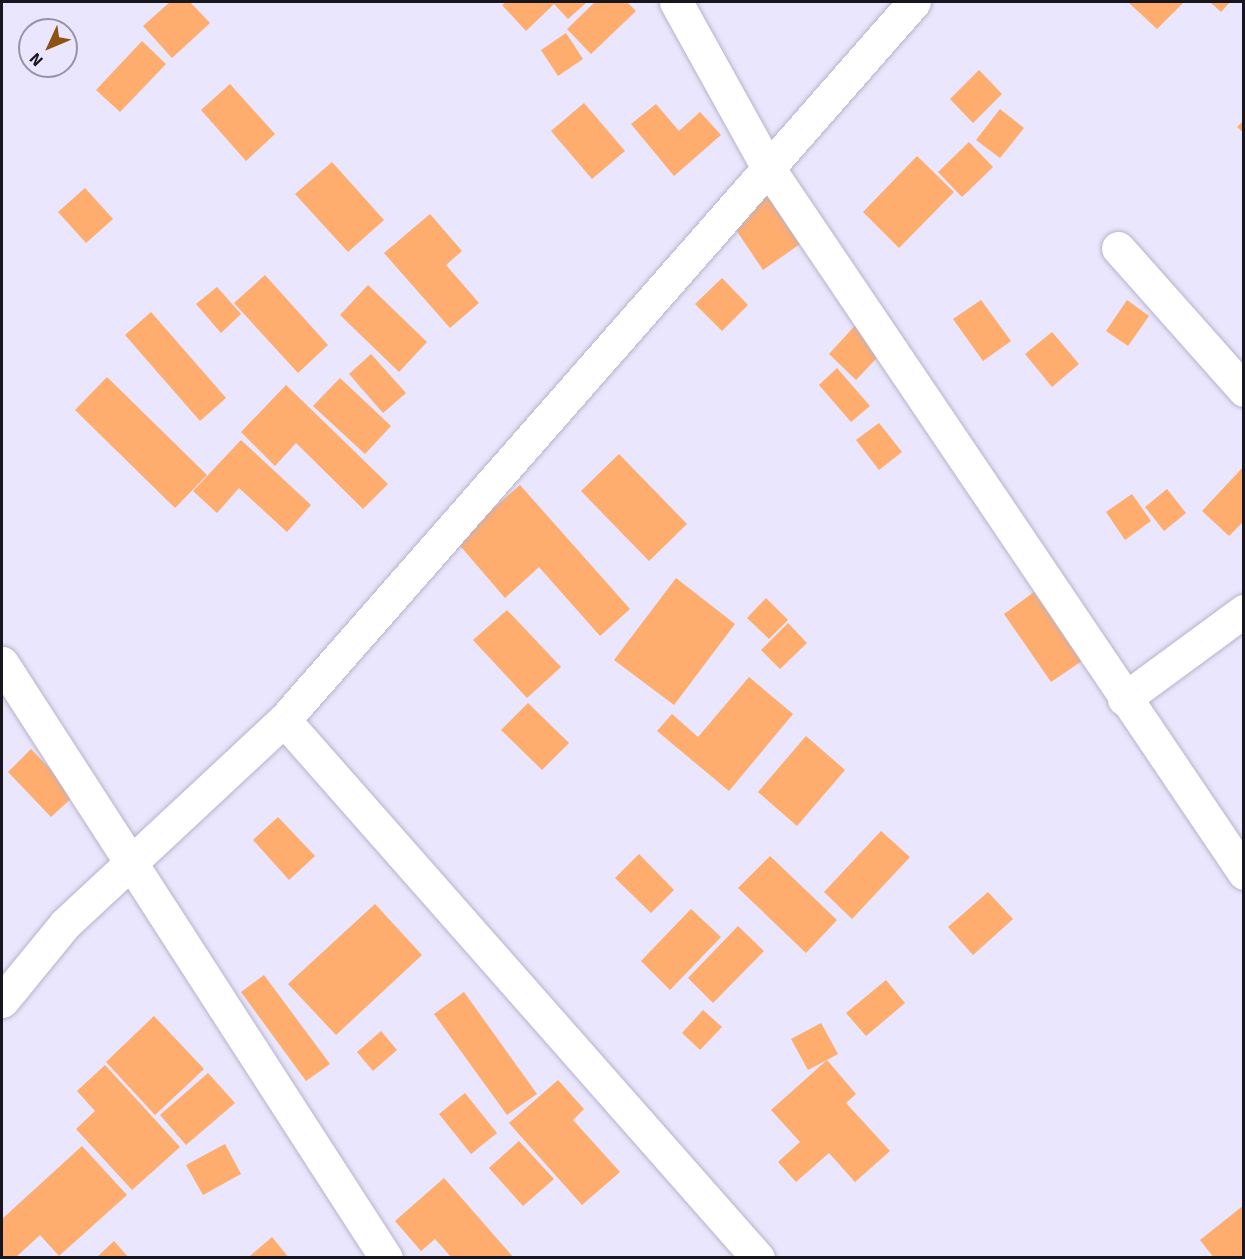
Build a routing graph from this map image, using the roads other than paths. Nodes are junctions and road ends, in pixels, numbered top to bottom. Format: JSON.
{"nodes":[{"id":1,"x":676,"y":2,"type":"edge"},
{"id":2,"x":914,"y":2,"type":"edge"},
{"id":3,"x":767,"y":166,"type":"junction"},
{"id":4,"x":1118,"y":248,"type":"dead end"},
{"id":5,"x":1244,"y":390,"type":"edge"},
{"id":6,"x":1244,"y":611,"type":"edge"},
{"id":7,"x":2,"y":663,"type":"edge"},
{"id":8,"x":1124,"y":699,"type":"junction"},
{"id":9,"x":284,"y":720,"type":"junction"},
{"id":10,"x":129,"y":862,"type":"junction"},
{"id":11,"x":1244,"y":873,"type":"edge"},
{"id":12,"x":2,"y":1001,"type":"edge"},
{"id":13,"x":386,"y":1257,"type":"edge"},
{"id":14,"x":758,"y":1257,"type":"edge"}],
"edges":[{"from":1,"to":3,"type":"street"},
{"from":2,"to":3,"type":"street"},
{"from":3,"to":8,"type":"street"},
{"from":3,"to":9,"type":"street"},
{"from":4,"to":5,"type":"street"},
{"from":6,"to":8,"type":"street"},
{"from":7,"to":10,"type":"street"},
{"from":8,"to":11,"type":"street"},
{"from":9,"to":10,"type":"street"},
{"from":9,"to":14,"type":"street"},
{"from":10,"to":12,"type":"street"},
{"from":10,"to":13,"type":"street"}]}
